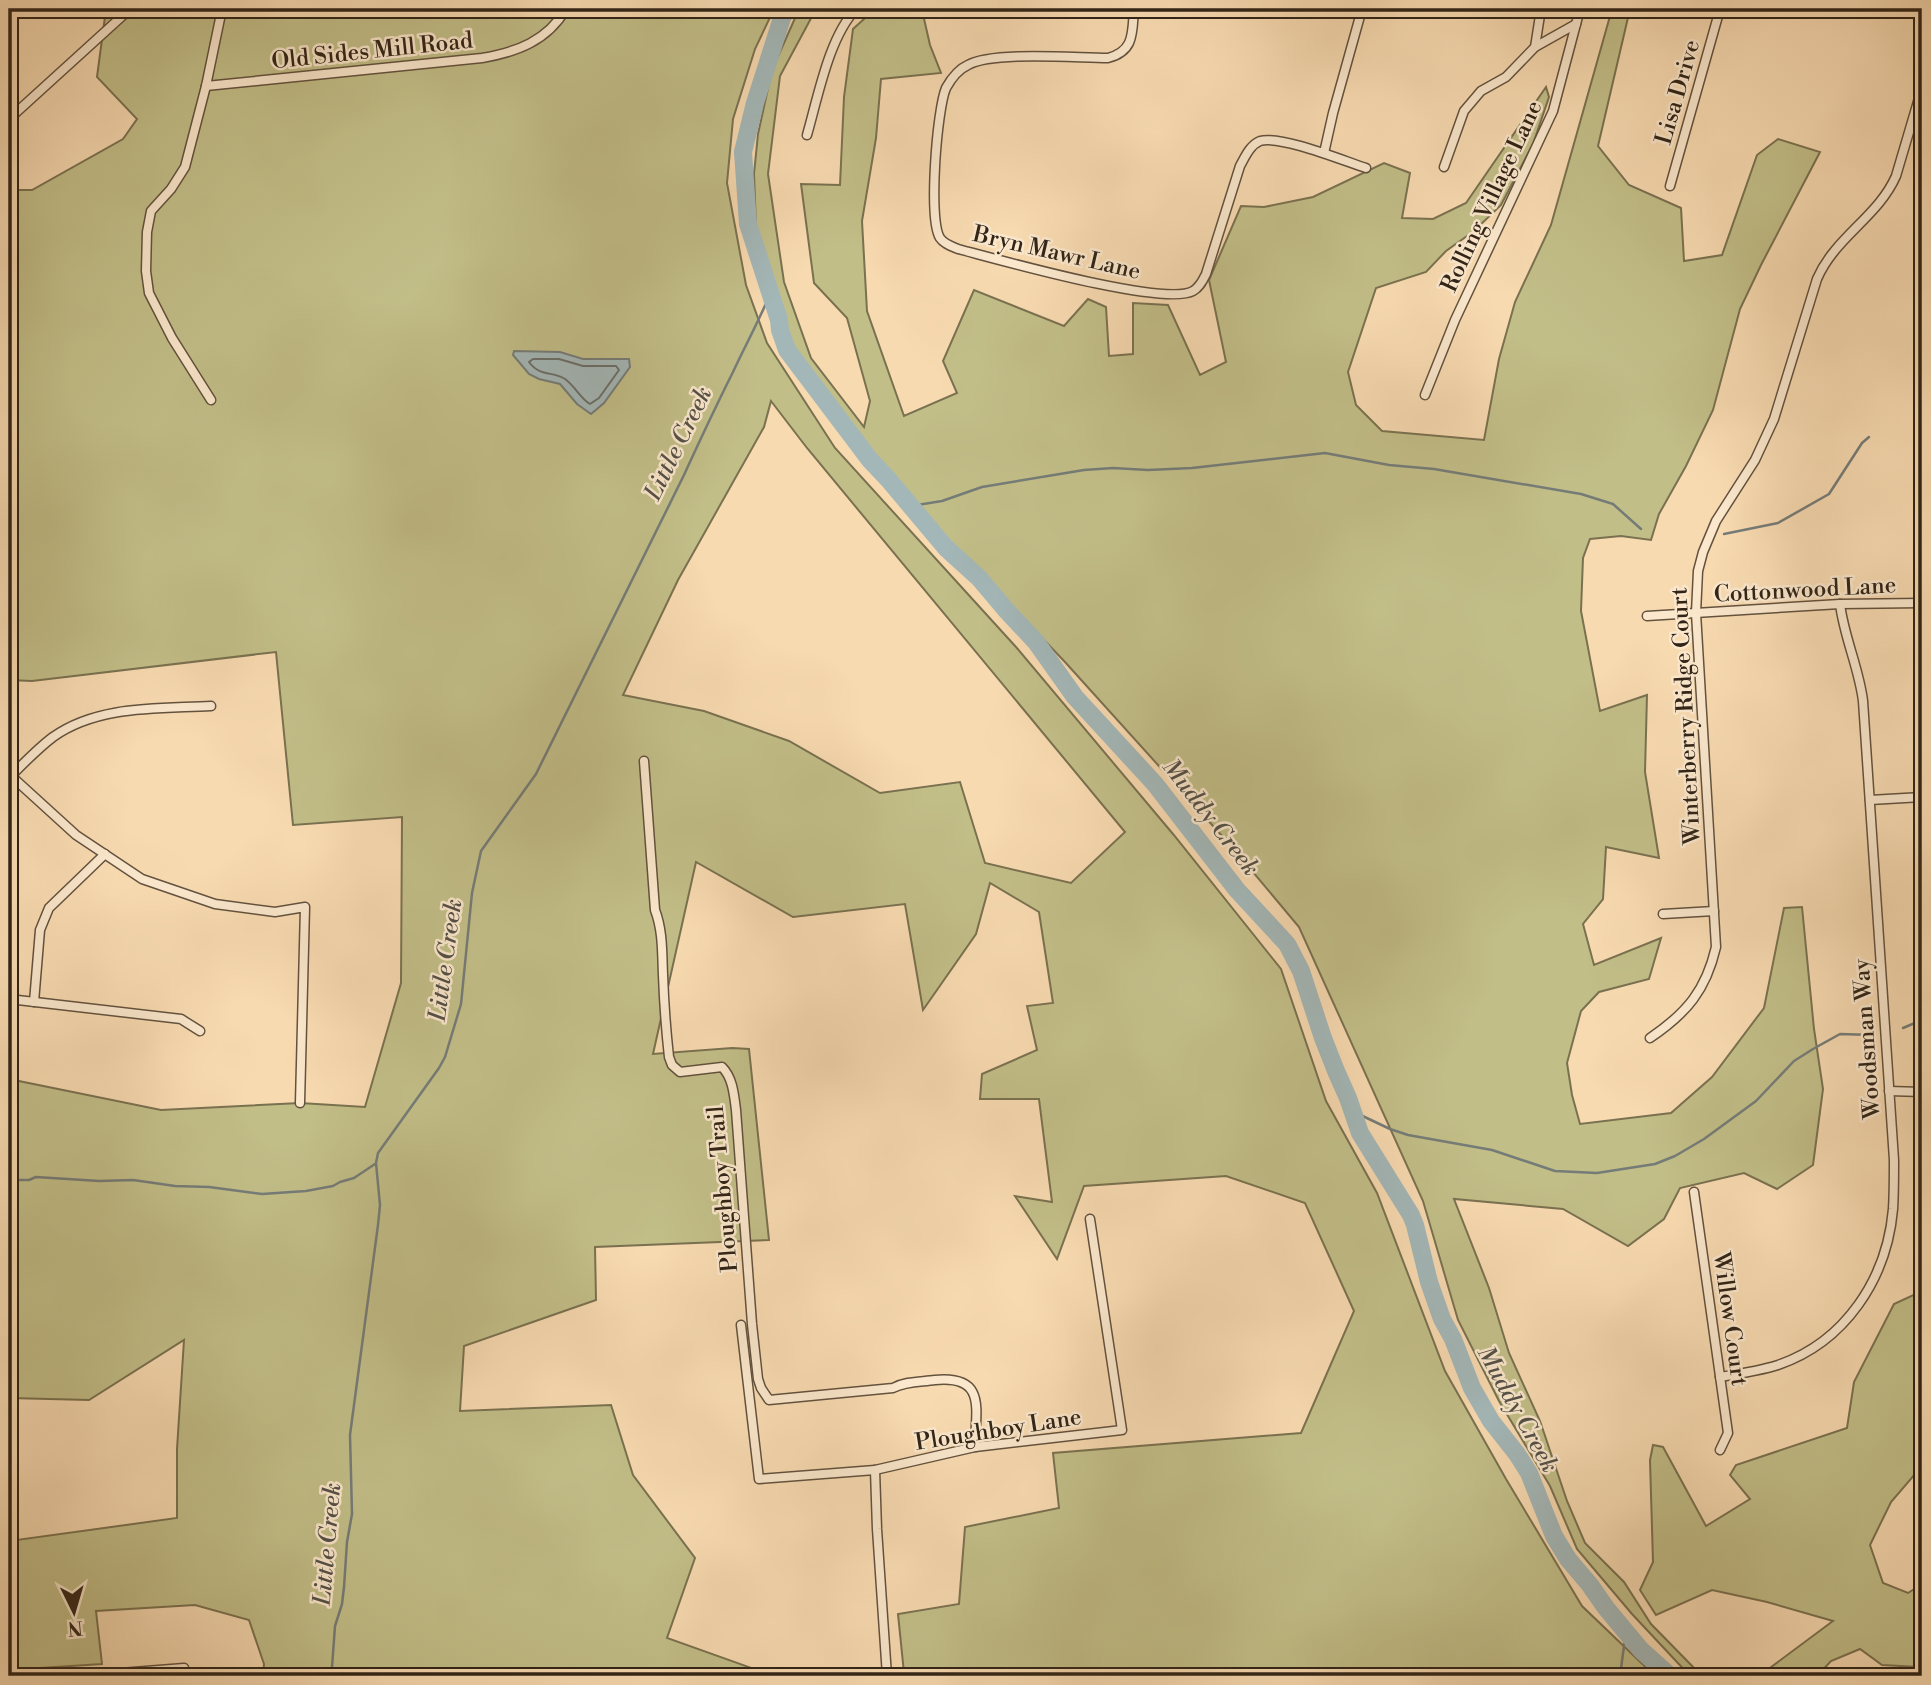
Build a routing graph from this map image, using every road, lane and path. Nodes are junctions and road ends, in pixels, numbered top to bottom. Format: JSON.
{"nodes":[{"id":1,"x":130,"y":9,"type":"edge"},
{"id":2,"x":222,"y":9,"type":"edge"},
{"id":3,"x":566,"y":9,"type":"edge"},
{"id":4,"x":856,"y":9,"type":"edge"},
{"id":5,"x":1134,"y":9,"type":"edge"},
{"id":6,"x":1362,"y":9,"type":"edge"},
{"id":7,"x":1541,"y":9,"type":"edge"},
{"id":8,"x":1580,"y":9,"type":"edge"},
{"id":9,"x":1720,"y":9,"type":"edge"},
{"id":10,"x":1576,"y":24,"type":"junction"},
{"id":11,"x":1535,"y":47,"type":"junction"},
{"id":12,"x":206,"y":86,"type":"junction"},
{"id":13,"x":1922,"y":88,"type":"edge"},
{"id":14,"x":9,"y":119,"type":"edge"},
{"id":15,"x":807,"y":135,"type":"dead end"},
{"id":16,"x":1324,"y":153,"type":"junction"},
{"id":17,"x":1444,"y":167,"type":"dead end"},
{"id":18,"x":1366,"y":168,"type":"dead end"},
{"id":19,"x":1670,"y":186,"type":"dead end"},
{"id":20,"x":1425,"y":395,"type":"dead end"},
{"id":21,"x":211,"y":400,"type":"dead end"},
{"id":22,"x":1922,"y":603,"type":"edge"},
{"id":23,"x":1840,"y":604,"type":"junction"},
{"id":24,"x":1696,"y":613,"type":"junction"},
{"id":25,"x":1647,"y":616,"type":"dead end"},
{"id":26,"x":211,"y":706,"type":"dead end"},
{"id":27,"x":644,"y":761,"type":"dead end"},
{"id":28,"x":10,"y":776,"type":"edge"},
{"id":29,"x":1922,"y":797,"type":"edge"},
{"id":30,"x":1870,"y":800,"type":"junction"},
{"id":31,"x":105,"y":854,"type":"junction"},
{"id":32,"x":1714,"y":911,"type":"junction"},
{"id":33,"x":1663,"y":915,"type":"dead end"},
{"id":34,"x":9,"y":999,"type":"edge"},
{"id":35,"x":34,"y":1002,"type":"junction"},
{"id":36,"x":200,"y":1031,"type":"dead end"},
{"id":37,"x":1650,"y":1038,"type":"dead end"},
{"id":38,"x":1889,"y":1091,"type":"junction"},
{"id":39,"x":1922,"y":1092,"type":"edge"},
{"id":40,"x":300,"y":1103,"type":"dead end"},
{"id":41,"x":1694,"y":1192,"type":"dead end"},
{"id":42,"x":1090,"y":1219,"type":"dead end"},
{"id":43,"x":741,"y":1325,"type":"dead end"},
{"id":44,"x":1720,"y":1377,"type":"junction"},
{"id":45,"x":975,"y":1447,"type":"junction"},
{"id":46,"x":1720,"y":1450,"type":"dead end"},
{"id":47,"x":875,"y":1469,"type":"junction"},
{"id":48,"x":184,"y":1668,"type":"dead end"},
{"id":49,"x":127,"y":1675,"type":"edge"},
{"id":50,"x":82,"y":1676,"type":"edge"},
{"id":51,"x":887,"y":1676,"type":"edge"}],
"edges":[{"from":1,"to":14,"type":"street"},
{"from":2,"to":12,"type":"street"},
{"from":3,"to":12,"type":"street","name":"Old Sides Mill Road"},
{"from":4,"to":15,"type":"street"},
{"from":5,"to":16,"type":"street","name":"Bryn Mawr Lane"},
{"from":6,"to":16,"type":"street"},
{"from":7,"to":11,"type":"street"},
{"from":8,"to":10,"type":"street","name":"Rolling Village Lane"},
{"from":9,"to":19,"type":"street","name":"Lisa Drive"},
{"from":10,"to":11,"type":"street"},
{"from":10,"to":20,"type":"street","name":"Rolling Village Lane"},
{"from":11,"to":17,"type":"street"},
{"from":12,"to":21,"type":"street"},
{"from":13,"to":24,"type":"street","name":"Winterberry Ridge Court"},
{"from":16,"to":18,"type":"street","name":"Bryn Mawr Lane"},
{"from":22,"to":23,"type":"street","name":"Cottonwood Lane"},
{"from":23,"to":24,"type":"street","name":"Cottonwood Lane"},
{"from":23,"to":30,"type":"street","name":"Woodsman Way"},
{"from":24,"to":25,"type":"street","name":"Cottonwood Lane"},
{"from":24,"to":32,"type":"street","name":"Winterberry Ridge Court"},
{"from":26,"to":28,"type":"street"},
{"from":27,"to":45,"type":"street","name":"Ploughboy Trail"},
{"from":28,"to":31,"type":"street"},
{"from":29,"to":30,"type":"street"},
{"from":30,"to":38,"type":"street","name":"Woodsman Way"},
{"from":31,"to":35,"type":"street"},
{"from":31,"to":40,"type":"street"},
{"from":32,"to":33,"type":"street"},
{"from":32,"to":37,"type":"street","name":"Winterberry Ridge Court"},
{"from":34,"to":35,"type":"street"},
{"from":35,"to":36,"type":"street"},
{"from":38,"to":39,"type":"street"},
{"from":38,"to":44,"type":"street","name":"Woodsman Way"},
{"from":41,"to":44,"type":"street","name":"Willow Court"},
{"from":42,"to":45,"type":"street","name":"Ploughboy Lane"},
{"from":43,"to":47,"type":"street","name":"Ploughboy Lane"},
{"from":44,"to":46,"type":"street","name":"Willow Court"},
{"from":45,"to":47,"type":"street","name":"Ploughboy Lane"},
{"from":47,"to":51,"type":"street"},
{"from":48,"to":49,"type":"street"},
{"from":49,"to":50,"type":"street"}]}
